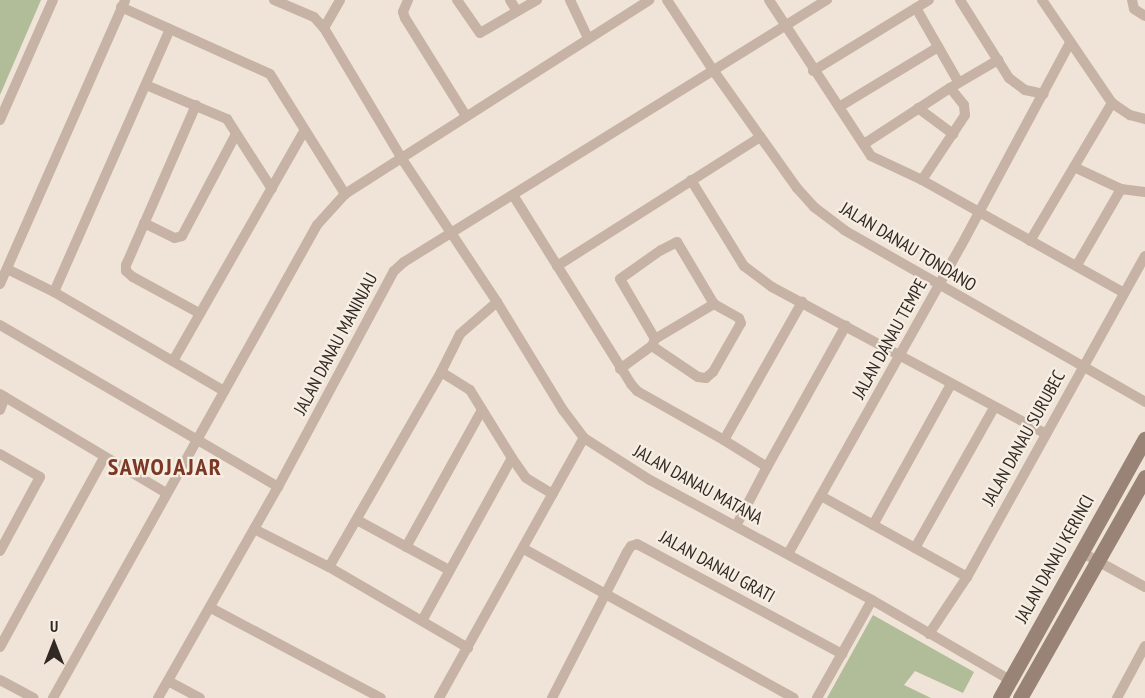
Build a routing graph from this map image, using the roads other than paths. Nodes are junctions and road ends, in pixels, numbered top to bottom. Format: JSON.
{"nodes":[{"id":1,"x":53,"y":0,"type":"edge"},
{"id":2,"x":274,"y":0,"type":"edge"},
{"id":3,"x":340,"y":0,"type":"edge"},
{"id":4,"x":408,"y":0,"type":"edge"},
{"id":5,"x":457,"y":0,"type":"edge"},
{"id":6,"x":510,"y":0,"type":"edge"},
{"id":7,"x":537,"y":0,"type":"edge"},
{"id":8,"x":570,"y":0,"type":"edge"},
{"id":9,"x":650,"y":0,"type":"edge"},
{"id":10,"x":667,"y":0,"type":"edge"},
{"id":11,"x":769,"y":0,"type":"edge"},
{"id":12,"x":827,"y":0,"type":"edge"},
{"id":13,"x":929,"y":0,"type":"edge"},
{"id":14,"x":960,"y":0,"type":"edge"},
{"id":15,"x":1042,"y":0,"type":"edge"},
{"id":16,"x":1132,"y":0,"type":"edge"},
{"id":17,"x":123,"y":4,"type":"edge"},
{"id":18,"x":916,"y":8,"type":"junction"},
{"id":19,"x":517,"y":11,"type":"junction"},
{"id":20,"x":1145,"y":16,"type":"edge"},
{"id":21,"x":786,"y":27,"type":"junction"},
{"id":22,"x":324,"y":28,"type":"junction"},
{"id":23,"x":170,"y":29,"type":"junction"},
{"id":24,"x":588,"y":38,"type":"junction"},
{"id":25,"x":1070,"y":43,"type":"junction"},
{"id":26,"x":938,"y":47,"type":"junction"},
{"id":27,"x":998,"y":60,"type":"junction"},
{"id":28,"x":713,"y":70,"type":"junction"},
{"id":29,"x":813,"y":71,"type":"junction"},
{"id":30,"x":146,"y":85,"type":"junction"},
{"id":31,"x":954,"y":85,"type":"junction"},
{"id":32,"x":1044,"y":94,"type":"junction"},
{"id":33,"x":1112,"y":103,"type":"junction"},
{"id":34,"x":196,"y":105,"type":"junction"},
{"id":35,"x":839,"y":108,"type":"junction"},
{"id":36,"x":918,"y":108,"type":"junction"},
{"id":37,"x":466,"y":116,"type":"junction"},
{"id":38,"x":1145,"y":119,"type":"edge"},
{"id":39,"x":0,"y":120,"type":"edge"},
{"id":40,"x":304,"y":131,"type":"junction"},
{"id":41,"x":236,"y":134,"type":"junction"},
{"id":42,"x":953,"y":134,"type":"junction"},
{"id":43,"x":760,"y":137,"type":"junction"},
{"id":44,"x":864,"y":144,"type":"junction"},
{"id":45,"x":402,"y":159,"type":"junction"},
{"id":46,"x":1074,"y":167,"type":"junction"},
{"id":47,"x":691,"y":180,"type":"junction"},
{"id":48,"x":922,"y":180,"type":"junction"},
{"id":49,"x":272,"y":189,"type":"junction"},
{"id":50,"x":1121,"y":189,"type":"junction"},
{"id":51,"x":1145,"y":192,"type":"edge"},
{"id":52,"x":345,"y":194,"type":"junction"},
{"id":53,"x":513,"y":195,"type":"junction"},
{"id":54,"x":979,"y":213,"type":"junction"},
{"id":55,"x":144,"y":223,"type":"junction"},
{"id":56,"x":450,"y":234,"type":"junction"},
{"id":57,"x":1030,"y":241,"type":"junction"},
{"id":58,"x":1145,"y":256,"type":"edge"},
{"id":59,"x":1077,"y":265,"type":"junction"},
{"id":60,"x":557,"y":266,"type":"junction"},
{"id":61,"x":7,"y":269,"type":"junction"},
{"id":62,"x":0,"y":284,"type":"edge"},
{"id":63,"x":939,"y":285,"type":"junction"},
{"id":64,"x":54,"y":292,"type":"junction"},
{"id":65,"x":1124,"y":293,"type":"junction"},
{"id":66,"x":497,"y":302,"type":"junction"},
{"id":67,"x":802,"y":302,"type":"junction"},
{"id":68,"x":714,"y":304,"type":"junction"},
{"id":69,"x":199,"y":313,"type":"junction"},
{"id":70,"x":0,"y":325,"type":"edge"},
{"id":71,"x":846,"y":325,"type":"junction"},
{"id":72,"x":654,"y":343,"type":"junction"},
{"id":73,"x":900,"y":356,"type":"junction"},
{"id":74,"x":172,"y":361,"type":"junction"},
{"id":75,"x":1082,"y":368,"type":"junction"},
{"id":76,"x":620,"y":369,"type":"junction"},
{"id":77,"x":441,"y":372,"type":"junction"},
{"id":78,"x":951,"y":384,"type":"junction"},
{"id":79,"x":224,"y":391,"type":"junction"},
{"id":80,"x":3,"y":396,"type":"edge"},
{"id":81,"x":1145,"y":402,"type":"edge"},
{"id":82,"x":994,"y":408,"type":"junction"},
{"id":83,"x":0,"y":410,"type":"edge"},
{"id":84,"x":483,"y":410,"type":"junction"},
{"id":85,"x":1046,"y":434,"type":"junction"},
{"id":86,"x":584,"y":438,"type":"junction"},
{"id":87,"x":1145,"y":439,"type":"edge"},
{"id":88,"x":724,"y":440,"type":"junction"},
{"id":89,"x":196,"y":442,"type":"junction"},
{"id":90,"x":0,"y":454,"type":"edge"},
{"id":91,"x":104,"y":458,"type":"junction"},
{"id":92,"x":512,"y":458,"type":"junction"},
{"id":93,"x":767,"y":467,"type":"junction"},
{"id":94,"x":1145,"y":477,"type":"edge"},
{"id":95,"x":275,"y":485,"type":"junction"},
{"id":96,"x":166,"y":493,"type":"junction"},
{"id":97,"x":554,"y":494,"type":"junction"},
{"id":98,"x":821,"y":496,"type":"junction"},
{"id":99,"x":1140,"y":497,"type":"edge"},
{"id":100,"x":357,"y":520,"type":"junction"},
{"id":101,"x":873,"y":525,"type":"junction"},
{"id":102,"x":736,"y":526,"type":"junction"},
{"id":103,"x":254,"y":529,"type":"junction"},
{"id":104,"x":406,"y":547,"type":"junction"},
{"id":105,"x":915,"y":548,"type":"junction"},
{"id":106,"x":524,"y":549,"type":"junction"},
{"id":107,"x":0,"y":551,"type":"edge"},
{"id":108,"x":1081,"y":552,"type":"junction"},
{"id":109,"x":788,"y":554,"type":"junction"},
{"id":110,"x":1097,"y":561,"type":"junction"},
{"id":111,"x":329,"y":567,"type":"junction"},
{"id":112,"x":449,"y":570,"type":"junction"},
{"id":113,"x":967,"y":577,"type":"junction"},
{"id":114,"x":1145,"y":587,"type":"edge"},
{"id":115,"x":606,"y":596,"type":"junction"},
{"id":116,"x":872,"y":600,"type":"junction"},
{"id":117,"x":211,"y":608,"type":"junction"},
{"id":118,"x":423,"y":619,"type":"junction"},
{"id":119,"x":929,"y":634,"type":"junction"},
{"id":120,"x":1145,"y":646,"type":"edge"},
{"id":121,"x":0,"y":647,"type":"edge"},
{"id":122,"x":468,"y":648,"type":"junction"},
{"id":123,"x":842,"y":654,"type":"junction"},
{"id":124,"x":1140,"y":666,"type":"edge"},
{"id":125,"x":0,"y":680,"type":"edge"},
{"id":126,"x":1010,"y":680,"type":"junction"},
{"id":127,"x":168,"y":681,"type":"junction"},
{"id":128,"x":376,"y":697,"type":"edge"},
{"id":129,"x":34,"y":698,"type":"edge"},
{"id":130,"x":53,"y":698,"type":"edge"},
{"id":131,"x":158,"y":698,"type":"edge"},
{"id":132,"x":200,"y":698,"type":"edge"},
{"id":133,"x":439,"y":698,"type":"edge"},
{"id":134,"x":552,"y":698,"type":"edge"},
{"id":135,"x":794,"y":698,"type":"edge"},
{"id":136,"x":817,"y":698,"type":"edge"},
{"id":137,"x":1000,"y":698,"type":"edge"},
{"id":138,"x":1020,"y":698,"type":"edge"},
{"id":139,"x":1117,"y":698,"type":"edge"}],
"edges":[{"from":1,"to":39,"type":"street"},
{"from":2,"to":22,"type":"street"},
{"from":3,"to":22,"type":"street"},
{"from":4,"to":37,"type":"street"},
{"from":5,"to":19,"type":"street"},
{"from":6,"to":19,"type":"street"},
{"from":7,"to":19,"type":"street"},
{"from":8,"to":24,"type":"street"},
{"from":9,"to":24,"type":"street"},
{"from":10,"to":28,"type":"street","name":"JALAN DANAU TONDANO"},
{"from":11,"to":21,"type":"street"},
{"from":12,"to":21,"type":"street","name":"JALAN DANAU MANINJAU"},
{"from":13,"to":18,"type":"street"},
{"from":14,"to":27,"type":"street"},
{"from":15,"to":25,"type":"street"},
{"from":16,"to":20,"type":"street"},
{"from":17,"to":23,"type":"street"},
{"from":17,"to":61,"type":"street"},
{"from":18,"to":26,"type":"street"},
{"from":18,"to":29,"type":"street"},
{"from":21,"to":28,"type":"street","name":"JALAN DANAU MANINJAU"},
{"from":21,"to":29,"type":"street"},
{"from":22,"to":45,"type":"street","name":"JALAN DANAU MATANA"},
{"from":23,"to":30,"type":"street"},
{"from":23,"to":40,"type":"street"},
{"from":24,"to":37,"type":"street"},
{"from":25,"to":32,"type":"street","name":"JALAN DANAU TEMPE"},
{"from":25,"to":33,"type":"street"},
{"from":26,"to":31,"type":"street"},
{"from":26,"to":35,"type":"street"},
{"from":27,"to":31,"type":"street"},
{"from":27,"to":32,"type":"street"},
{"from":28,"to":43,"type":"street","name":"JALAN DANAU TONDANO"},
{"from":28,"to":53,"type":"street","name":"JALAN DANAU MANINJAU"},
{"from":29,"to":35,"type":"street"},
{"from":30,"to":34,"type":"street"},
{"from":30,"to":64,"type":"street"},
{"from":31,"to":36,"type":"street"},
{"from":31,"to":42,"type":"street"},
{"from":32,"to":54,"type":"street","name":"JALAN DANAU TEMPE"},
{"from":33,"to":38,"type":"street"},
{"from":33,"to":46,"type":"street"},
{"from":34,"to":41,"type":"street"},
{"from":34,"to":55,"type":"street"},
{"from":35,"to":44,"type":"street"},
{"from":36,"to":42,"type":"street"},
{"from":36,"to":44,"type":"street"},
{"from":37,"to":45,"type":"street"},
{"from":40,"to":49,"type":"street"},
{"from":40,"to":52,"type":"street"},
{"from":41,"to":49,"type":"street"},
{"from":41,"to":55,"type":"street"},
{"from":42,"to":48,"type":"street"},
{"from":43,"to":47,"type":"street"},
{"from":43,"to":63,"type":"street","name":"JALAN DANAU TONDANO"},
{"from":44,"to":48,"type":"street"},
{"from":45,"to":52,"type":"street"},
{"from":45,"to":56,"type":"street","name":"JALAN DANAU MATANA"},
{"from":46,"to":50,"type":"street"},
{"from":46,"to":57,"type":"street"},
{"from":47,"to":60,"type":"street"},
{"from":47,"to":67,"type":"street"},
{"from":48,"to":54,"type":"street"},
{"from":49,"to":69,"type":"street"},
{"from":50,"to":51,"type":"street"},
{"from":50,"to":59,"type":"street"},
{"from":52,"to":79,"type":"street"},
{"from":53,"to":56,"type":"street","name":"JALAN DANAU MANINJAU"},
{"from":53,"to":60,"type":"street"},
{"from":54,"to":57,"type":"street"},
{"from":54,"to":63,"type":"street","name":"JALAN DANAU TEMPE"},
{"from":55,"to":69,"type":"street"},
{"from":56,"to":66,"type":"street","name":"JALAN DANAU MATANA"},
{"from":56,"to":95,"type":"street","name":"JALAN DANAU MANINJAU"},
{"from":57,"to":59,"type":"street"},
{"from":58,"to":65,"type":"street","name":"JALAN DANAU SURUBEC"},
{"from":59,"to":65,"type":"street"},
{"from":60,"to":76,"type":"street"},
{"from":61,"to":62,"type":"street"},
{"from":61,"to":64,"type":"street"},
{"from":63,"to":73,"type":"street","name":"JALAN DANAU TEMPE"},
{"from":63,"to":75,"type":"street","name":"JALAN DANAU TONDANO"},
{"from":64,"to":74,"type":"street"},
{"from":65,"to":75,"type":"street","name":"JALAN DANAU SURUBEC"},
{"from":66,"to":77,"type":"street"},
{"from":66,"to":86,"type":"street","name":"JALAN DANAU MATANA"},
{"from":67,"to":71,"type":"street"},
{"from":67,"to":88,"type":"street"},
{"from":68,"to":72,"type":"street"},
{"from":68,"to":72,"type":"street"},
{"from":68,"to":72,"type":"street"},
{"from":69,"to":74,"type":"street"},
{"from":70,"to":89,"type":"street"},
{"from":71,"to":73,"type":"street"},
{"from":71,"to":93,"type":"street"},
{"from":72,"to":76,"type":"street"},
{"from":73,"to":78,"type":"street"},
{"from":73,"to":98,"type":"street","name":"JALAN DANAU TEMPE"},
{"from":74,"to":79,"type":"street"},
{"from":75,"to":81,"type":"street","name":"JALAN DANAU TONDANO"},
{"from":75,"to":85,"type":"street","name":"JALAN DANAU SURUBEC"},
{"from":76,"to":88,"type":"street"},
{"from":77,"to":84,"type":"street"},
{"from":77,"to":100,"type":"street"},
{"from":78,"to":82,"type":"street"},
{"from":78,"to":101,"type":"street"},
{"from":79,"to":89,"type":"street"},
{"from":80,"to":83,"type":"street"},
{"from":80,"to":91,"type":"street"},
{"from":82,"to":85,"type":"street"},
{"from":82,"to":105,"type":"street"},
{"from":84,"to":92,"type":"street"},
{"from":84,"to":104,"type":"street"},
{"from":85,"to":113,"type":"street","name":"JALAN DANAU SURUBEC"},
{"from":86,"to":97,"type":"street"},
{"from":86,"to":102,"type":"street","name":"JALAN DANAU MATANA"},
{"from":87,"to":108,"type":"street","name":"JALAN DANAU KERINCI"},
{"from":88,"to":93,"type":"street"},
{"from":89,"to":95,"type":"street"},
{"from":89,"to":96,"type":"street"},
{"from":90,"to":107,"type":"street"},
{"from":91,"to":96,"type":"street"},
{"from":91,"to":121,"type":"street"},
{"from":92,"to":97,"type":"street"},
{"from":92,"to":112,"type":"street"},
{"from":93,"to":102,"type":"street"},
{"from":94,"to":99,"type":"street","name":"JALAN DANAU KERINCI"},
{"from":95,"to":103,"type":"street","name":"JALAN DANAU MANINJAU"},
{"from":96,"to":130,"type":"street"},
{"from":97,"to":106,"type":"street"},
{"from":98,"to":101,"type":"street"},
{"from":98,"to":109,"type":"street","name":"JALAN DANAU TEMPE"},
{"from":99,"to":110,"type":"street","name":"JALAN DANAU KERINCI"},
{"from":100,"to":104,"type":"street"},
{"from":100,"to":111,"type":"street"},
{"from":101,"to":105,"type":"street"},
{"from":102,"to":109,"type":"street","name":"JALAN DANAU MATANA"},
{"from":103,"to":111,"type":"street"},
{"from":103,"to":117,"type":"street","name":"JALAN DANAU MANINJAU"},
{"from":104,"to":112,"type":"street"},
{"from":105,"to":113,"type":"street"},
{"from":106,"to":115,"type":"street"},
{"from":106,"to":122,"type":"street"},
{"from":108,"to":110,"type":"street"},
{"from":108,"to":126,"type":"street","name":"JALAN DANAU KERINCI"},
{"from":109,"to":116,"type":"street","name":"JALAN DANAU MATANA"},
{"from":110,"to":114,"type":"street"},
{"from":110,"to":138,"type":"street","name":"JALAN DANAU KERINCI"},
{"from":111,"to":118,"type":"street"},
{"from":112,"to":118,"type":"street"},
{"from":113,"to":119,"type":"street","name":"JALAN DANAU SURUBEC"},
{"from":115,"to":123,"type":"street","name":"JALAN DANAU GRATI"},
{"from":115,"to":134,"type":"street","name":"JALAN DANAU GRATI"},
{"from":115,"to":135,"type":"street"},
{"from":116,"to":119,"type":"street","name":"JALAN DANAU MATANA"},
{"from":116,"to":123,"type":"street"},
{"from":117,"to":127,"type":"street","name":"JALAN DANAU MANINJAU"},
{"from":117,"to":128,"type":"street"},
{"from":118,"to":122,"type":"street"},
{"from":119,"to":126,"type":"street","name":"JALAN DANAU MATANA"},
{"from":120,"to":124,"type":"street"},
{"from":122,"to":133,"type":"street"},
{"from":123,"to":136,"type":"street"},
{"from":124,"to":139,"type":"street"},
{"from":125,"to":129,"type":"street"},
{"from":126,"to":137,"type":"street","name":"JALAN DANAU KERINCI"},
{"from":127,"to":131,"type":"street","name":"JALAN DANAU MANINJAU"},
{"from":127,"to":132,"type":"street"}]}
